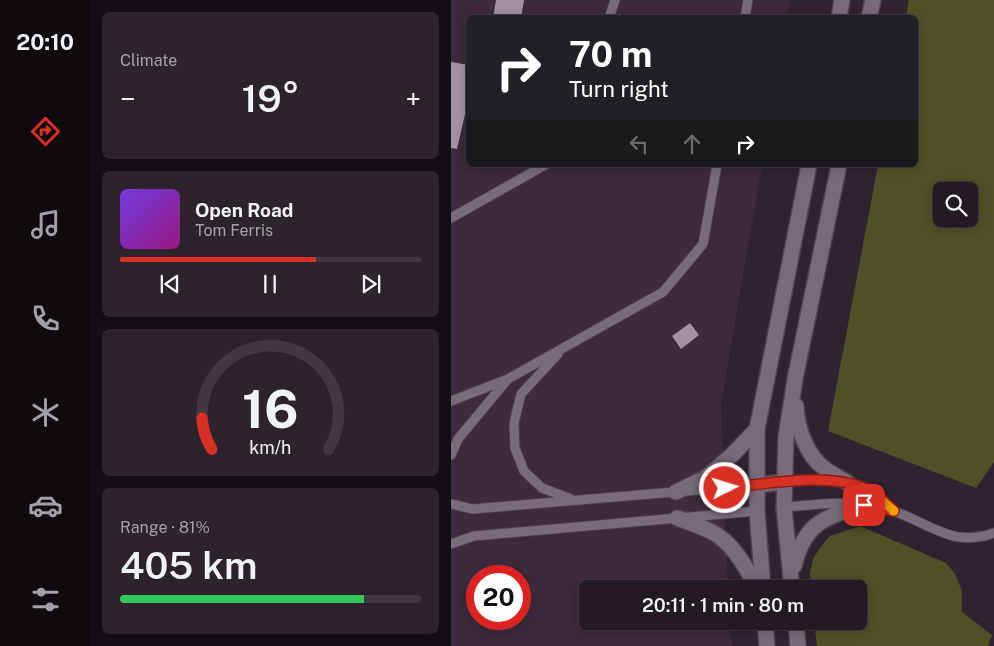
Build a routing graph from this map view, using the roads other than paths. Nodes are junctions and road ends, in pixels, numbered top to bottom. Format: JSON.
{"nodes":[{"id":1,"x":615,"y":0,"type":"edge"},
{"id":2,"x":748,"y":0,"type":"edge"},
{"id":3,"x":842,"y":0,"type":"edge"},
{"id":4,"x":873,"y":0,"type":"edge"},
{"id":5,"x":610,"y":15,"type":"edge"},
{"id":6,"x":746,"y":15,"type":"edge"},
{"id":7,"x":840,"y":15,"type":"edge"},
{"id":8,"x":870,"y":15,"type":"edge"},
{"id":9,"x":541,"y":167,"type":"edge"},
{"id":10,"x":717,"y":167,"type":"edge"},
{"id":11,"x":809,"y":167,"type":"edge"},
{"id":12,"x":839,"y":167,"type":"edge"},
{"id":13,"x":451,"y":218,"type":"edge"},
{"id":14,"x":565,"y":346,"type":"junction"},
{"id":15,"x":508,"y":379,"type":"junction"},
{"id":16,"x":795,"y":379,"type":"junction"},
{"id":17,"x":451,"y":401,"type":"edge"},
{"id":18,"x":757,"y":429,"type":"junction"},
{"id":19,"x":451,"y":455,"type":"edge"},
{"id":20,"x":785,"y":482,"type":"junction"},
{"id":21,"x":848,"y":482,"type":"junction"},
{"id":22,"x":757,"y":485,"type":"junction"},
{"id":23,"x":676,"y":492,"type":"junction"},
{"id":24,"x":573,"y":500,"type":"junction"},
{"id":25,"x":451,"y":504,"type":"edge"},
{"id":26,"x":864,"y":505,"type":"junction"},
{"id":27,"x":784,"y":507,"type":"junction"},
{"id":28,"x":757,"y":511,"type":"junction"},
{"id":29,"x":894,"y":511,"type":"junction"},
{"id":30,"x":677,"y":518,"type":"junction"},
{"id":31,"x":994,"y":533,"type":"edge"},
{"id":32,"x":451,"y":544,"type":"edge"},
{"id":33,"x":752,"y":580,"type":"edge"},
{"id":34,"x":762,"y":580,"type":"edge"},
{"id":35,"x":792,"y":580,"type":"edge"},
{"id":36,"x":792,"y":580,"type":"edge"},
{"id":37,"x":766,"y":630,"type":"edge"},
{"id":38,"x":797,"y":630,"type":"edge"},
{"id":39,"x":767,"y":646,"type":"edge"},
{"id":40,"x":798,"y":646,"type":"edge"}],
"edges":[{"from":1,"to":5,"type":"lane"},
{"from":2,"to":6,"type":"lane"},
{"from":3,"to":7,"type":"main road"},
{"from":4,"to":8,"type":"main road"},
{"from":9,"to":13,"type":"lane"},
{"from":10,"to":14,"type":"lane"},
{"from":11,"to":18,"type":"main road"},
{"from":12,"to":16,"type":"main road"},
{"from":14,"to":15,"type":"lane"},
{"from":14,"to":24,"type":"lane"},
{"from":15,"to":17,"type":"lane"},
{"from":15,"to":19,"type":"lane"},
{"from":16,"to":20,"type":"main road"},
{"from":16,"to":21,"type":"main road"},
{"from":18,"to":22,"type":"main road"},
{"from":18,"to":23,"type":"main road"},
{"from":20,"to":21,"type":"lane"},
{"from":20,"to":22,"type":"main road"},
{"from":20,"to":27,"type":"main road"},
{"from":21,"to":29,"type":"lane"},
{"from":22,"to":23,"type":"lane"},
{"from":22,"to":28,"type":"main road"},
{"from":23,"to":24,"type":"lane"},
{"from":24,"to":25,"type":"lane"},
{"from":26,"to":27,"type":"lane"},
{"from":26,"to":29,"type":"lane"},
{"from":26,"to":36,"type":"main road"},
{"from":27,"to":28,"type":"main road"},
{"from":27,"to":35,"type":"main road"},
{"from":28,"to":30,"type":"lane"},
{"from":28,"to":34,"type":"main road"},
{"from":29,"to":31,"type":"lane"},
{"from":30,"to":32,"type":"lane"},
{"from":30,"to":33,"type":"main road"},
{"from":37,"to":39,"type":"main road"},
{"from":38,"to":40,"type":"main road"}]}
